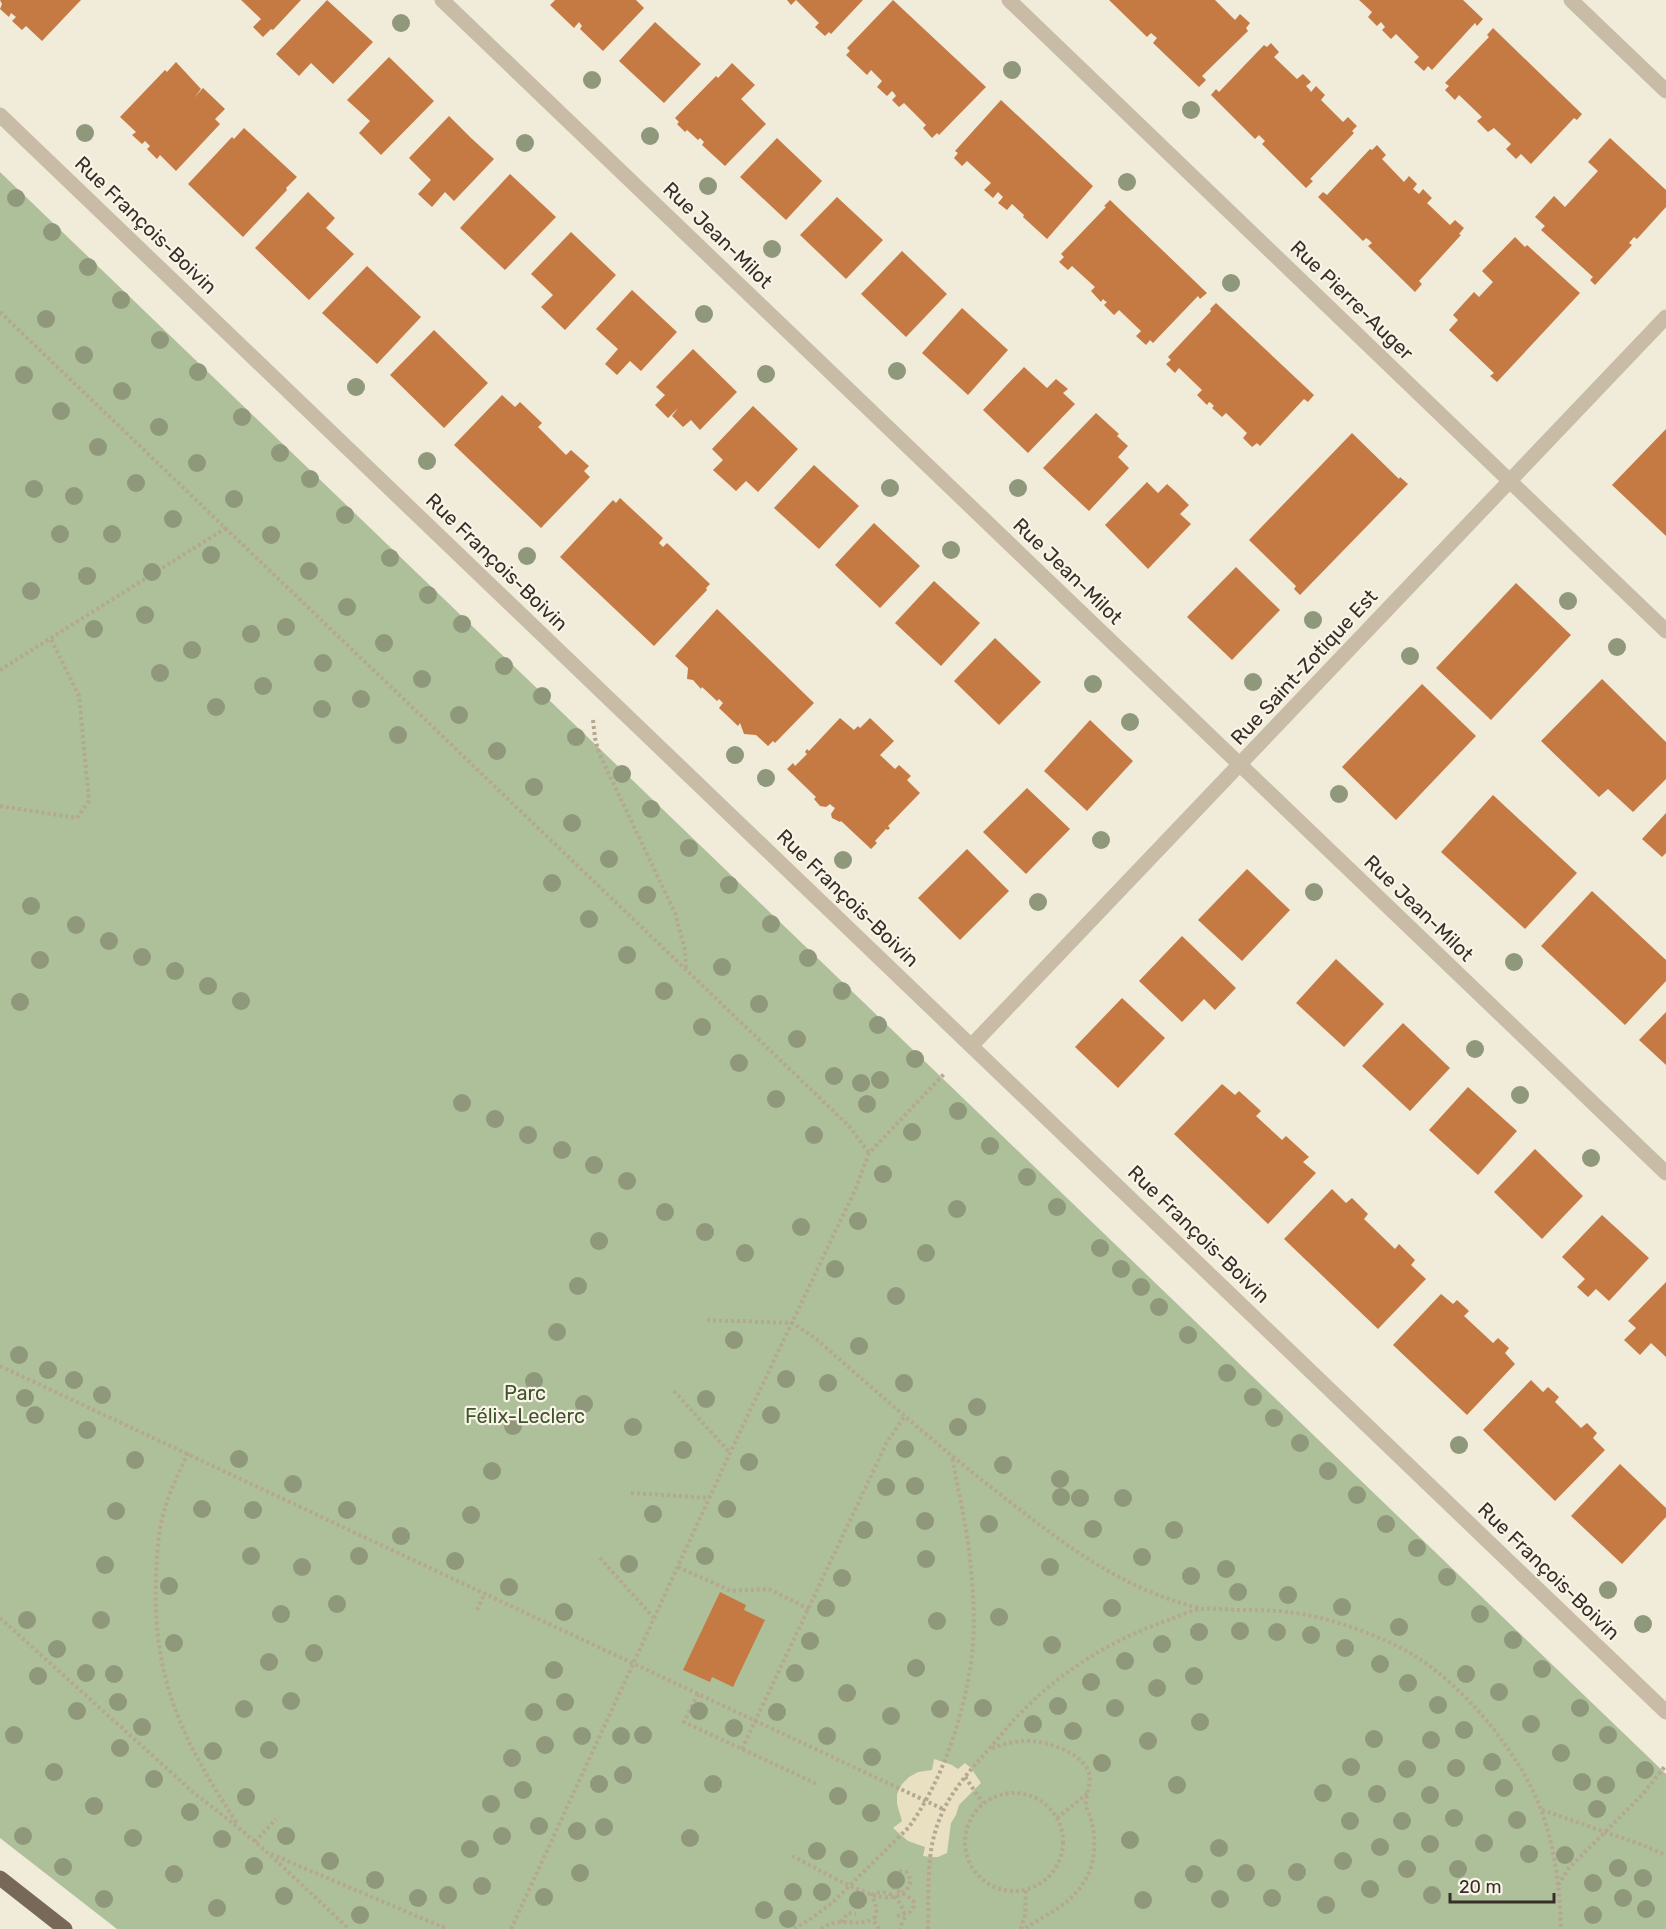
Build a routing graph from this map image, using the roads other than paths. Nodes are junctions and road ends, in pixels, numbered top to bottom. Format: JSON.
{"nodes":[{"id":1,"x":442,"y":0,"type":"edge"},
{"id":2,"x":1010,"y":0,"type":"edge"},
{"id":3,"x":1571,"y":0,"type":"edge"},
{"id":4,"x":1666,"y":92,"type":"edge"},
{"id":5,"x":0,"y":115,"type":"edge"},
{"id":6,"x":1666,"y":317,"type":"edge"},
{"id":7,"x":1509,"y":481,"type":"junction"},
{"id":8,"x":1666,"y":631,"type":"edge"},
{"id":9,"x":1240,"y":765,"type":"junction"},
{"id":10,"x":972,"y":1045,"type":"junction"},
{"id":11,"x":1666,"y":1173,"type":"edge"},
{"id":12,"x":1666,"y":1712,"type":"edge"},
{"id":13,"x":0,"y":1878,"type":"edge"},
{"id":14,"x":65,"y":1929,"type":"edge"}],
"edges":[{"from":1,"to":9,"type":"street","name":"Rue Jean-Milot"},
{"from":2,"to":7,"type":"street","name":"Rue Pierre-Auger"},
{"from":3,"to":4,"type":"street"},
{"from":5,"to":10,"type":"street","name":"Rue François-Boivin"},
{"from":6,"to":7,"type":"street","name":"Rue Saint-Zotique Est"},
{"from":7,"to":8,"type":"street","name":"Rue Pierre-Auger"},
{"from":7,"to":9,"type":"street","name":"Rue Saint-Zotique Est"},
{"from":9,"to":10,"type":"street","name":"Rue Saint-Zotique Est"},
{"from":9,"to":11,"type":"street","name":"Rue Jean-Milot"},
{"from":10,"to":12,"type":"street","name":"Rue François-Boivin"},
{"from":13,"to":14,"type":"main road"}]}
